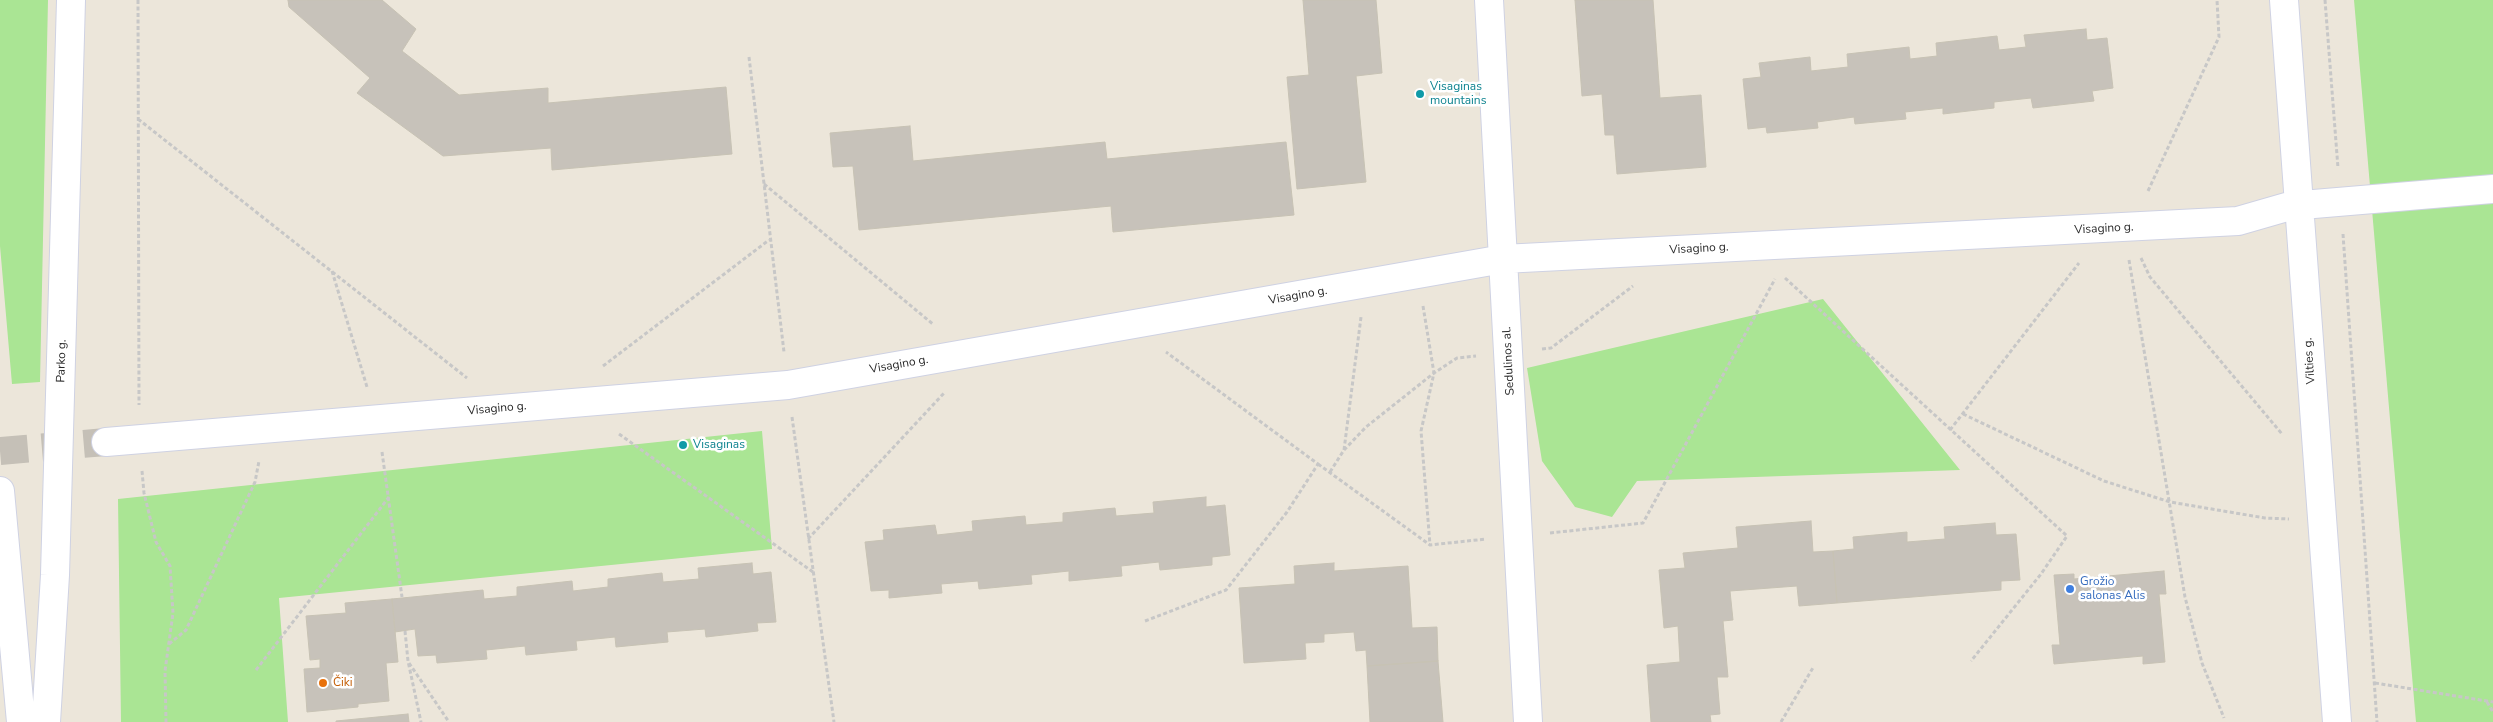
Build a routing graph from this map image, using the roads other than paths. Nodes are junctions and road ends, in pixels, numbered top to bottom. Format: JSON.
{"nodes":[{"id":1,"x":71,"y":0,"type":"edge"},
{"id":2,"x":1489,"y":0,"type":"edge"},
{"id":3,"x":2284,"y":0,"type":"edge"},
{"id":4,"x":2493,"y":188,"type":"edge"},
{"id":5,"x":2298,"y":205,"type":"junction"},
{"id":6,"x":1503,"y":260,"type":"junction"},
{"id":7,"x":106,"y":442,"type":"tunnel mouth"},
{"id":8,"x":0,"y":491,"type":"edge"},
{"id":9,"x":21,"y":722,"type":"edge"},
{"id":10,"x":46,"y":722,"type":"edge"},
{"id":11,"x":1528,"y":722,"type":"edge"},
{"id":12,"x":2337,"y":722,"type":"edge"}],
"edges":[{"from":1,"to":10,"type":"street","name":"Parko g."},
{"from":2,"to":6,"type":"street","name":"Sedulinos al."},
{"from":3,"to":5,"type":"street","name":"Vilties g."},
{"from":4,"to":5,"type":"street","name":"Visagino g."},
{"from":5,"to":6,"type":"street","name":"Visagino g."},
{"from":5,"to":12,"type":"street","name":"Vilties g."},
{"from":6,"to":7,"type":"street","name":"Visagino g."},
{"from":6,"to":11,"type":"street","name":"Sedulinos al."},
{"from":8,"to":9,"type":"street"}]}
